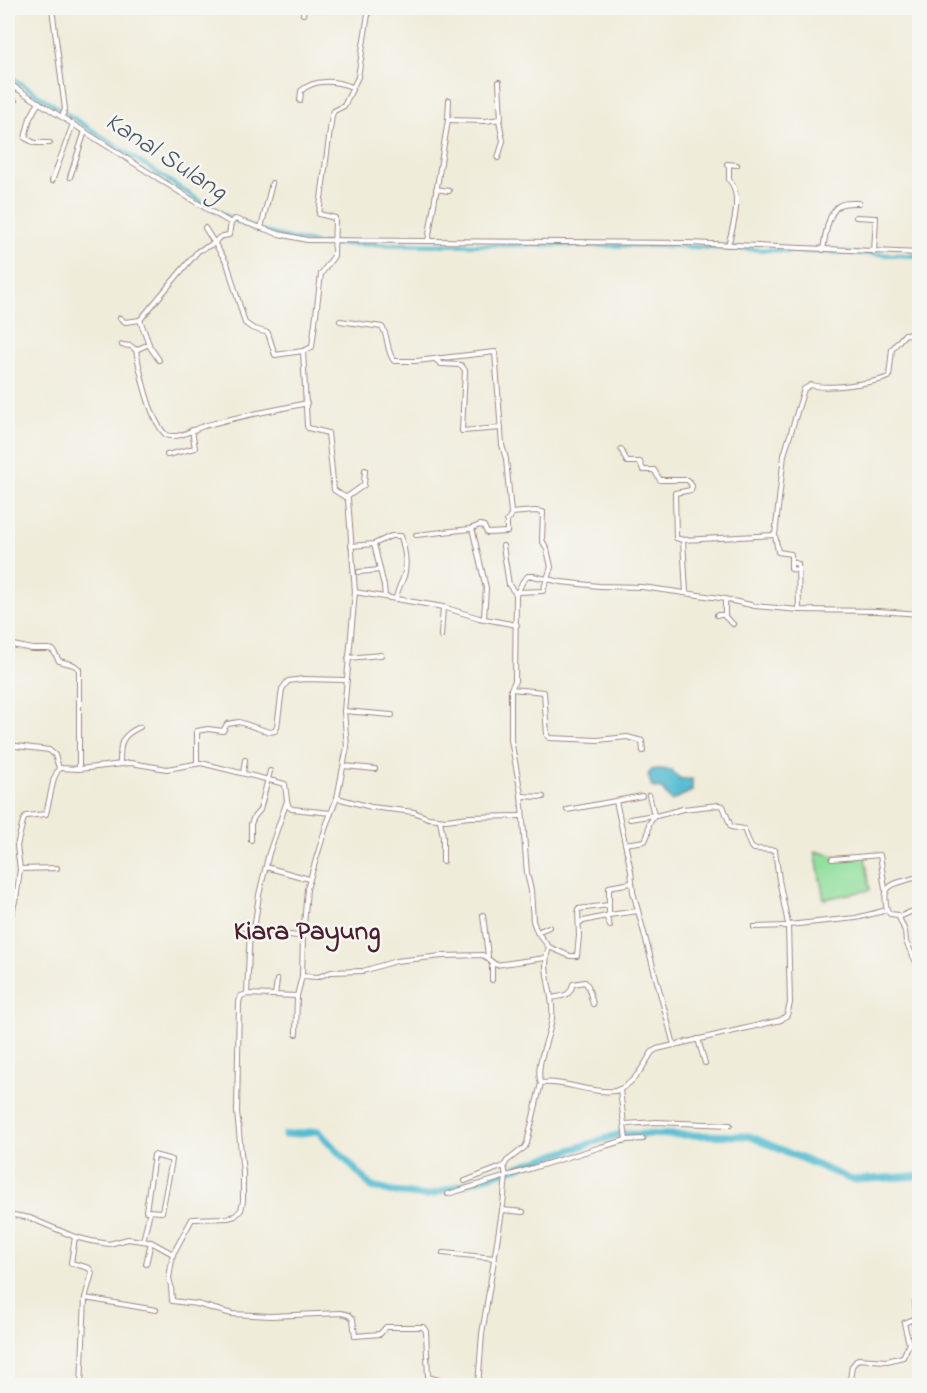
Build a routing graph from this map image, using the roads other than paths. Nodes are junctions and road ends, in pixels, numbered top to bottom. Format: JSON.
{"nodes":[{"id":1,"x":52,"y":8,"type":"edge"},
{"id":2,"x":304,"y":8,"type":"edge"},
{"id":3,"x":369,"y":8,"type":"edge"},
{"id":4,"x":303,"y":14,"type":"dead end"},
{"id":5,"x":8,"y":82,"type":"edge"},
{"id":6,"x":499,"y":82,"type":"dead end"},
{"id":7,"x":15,"y":87,"type":"junction"},
{"id":8,"x":352,"y":87,"type":"junction"},
{"id":9,"x":449,"y":100,"type":"dead end"},
{"id":10,"x":15,"y":101,"type":"dead end"},
{"id":11,"x":300,"y":101,"type":"dead end"},
{"id":12,"x":39,"y":102,"type":"junction"},
{"id":13,"x":62,"y":116,"type":"junction"},
{"id":14,"x":448,"y":120,"type":"junction"},
{"id":15,"x":499,"y":120,"type":"junction"},
{"id":16,"x":73,"y":124,"type":"junction"},
{"id":17,"x":85,"y":132,"type":"junction"},
{"id":18,"x":50,"y":143,"type":"dead end"},
{"id":19,"x":498,"y":158,"type":"dead end"},
{"id":20,"x":737,"y":165,"type":"dead end"},
{"id":21,"x":70,"y":177,"type":"dead end"},
{"id":22,"x":52,"y":181,"type":"dead end"},
{"id":23,"x":272,"y":183,"type":"dead end"},
{"id":24,"x":436,"y":189,"type":"junction"},
{"id":25,"x":450,"y":191,"type":"dead end"},
{"id":26,"x":860,"y":203,"type":"dead end"},
{"id":27,"x":856,"y":217,"type":"dead end"},
{"id":28,"x":232,"y":221,"type":"junction"},
{"id":29,"x":205,"y":228,"type":"dead end"},
{"id":30,"x":261,"y":228,"type":"junction"},
{"id":31,"x":428,"y":241,"type":"junction"},
{"id":32,"x":215,"y":243,"type":"junction"},
{"id":33,"x":335,"y":243,"type":"junction"},
{"id":34,"x":728,"y":245,"type":"junction"},
{"id":35,"x":823,"y":250,"type":"junction"},
{"id":36,"x":874,"y":252,"type":"junction"},
{"id":37,"x":920,"y":253,"type":"edge"},
{"id":38,"x":120,"y":318,"type":"dead end"},
{"id":39,"x":140,"y":320,"type":"junction"},
{"id":40,"x":340,"y":321,"type":"dead end"},
{"id":41,"x":920,"y":331,"type":"edge"},
{"id":42,"x":148,"y":344,"type":"junction"},
{"id":43,"x":122,"y":345,"type":"dead end"},
{"id":44,"x":136,"y":350,"type":"junction"},
{"id":45,"x":303,"y":351,"type":"junction"},
{"id":46,"x":440,"y":357,"type":"junction"},
{"id":47,"x":159,"y":360,"type":"dead end"},
{"id":48,"x":307,"y":403,"type":"junction"},
{"id":49,"x":501,"y":428,"type":"junction"},
{"id":50,"x":192,"y":430,"type":"junction"},
{"id":51,"x":621,"y":449,"type":"dead end"},
{"id":52,"x":167,"y":455,"type":"dead end"},
{"id":53,"x":365,"y":470,"type":"dead end"},
{"id":54,"x":347,"y":497,"type":"junction"},
{"id":55,"x":511,"y":513,"type":"junction"},
{"id":56,"x":472,"y":528,"type":"junction"},
{"id":57,"x":416,"y":535,"type":"dead end"},
{"id":58,"x":776,"y":535,"type":"junction"},
{"id":59,"x":683,"y":540,"type":"junction"},
{"id":60,"x":374,"y":544,"type":"junction"},
{"id":61,"x":351,"y":546,"type":"junction"},
{"id":62,"x":503,"y":546,"type":"dead end"},
{"id":63,"x":380,"y":570,"type":"junction"},
{"id":64,"x":356,"y":572,"type":"junction"},
{"id":65,"x":548,"y":579,"type":"junction"},
{"id":66,"x":355,"y":592,"type":"junction"},
{"id":67,"x":517,"y":593,"type":"junction"},
{"id":68,"x":686,"y":593,"type":"junction"},
{"id":69,"x":385,"y":597,"type":"junction"},
{"id":70,"x":396,"y":599,"type":"junction"},
{"id":71,"x":725,"y":600,"type":"junction"},
{"id":72,"x":443,"y":607,"type":"junction"},
{"id":73,"x":799,"y":610,"type":"junction"},
{"id":74,"x":920,"y":614,"type":"edge"},
{"id":75,"x":717,"y":615,"type":"dead end"},
{"id":76,"x":725,"y":615,"type":"junction"},
{"id":77,"x":484,"y":618,"type":"junction"},
{"id":78,"x":733,"y":624,"type":"dead end"},
{"id":79,"x":517,"y":625,"type":"junction"},
{"id":80,"x":441,"y":636,"type":"dead end"},
{"id":81,"x":8,"y":644,"type":"edge"},
{"id":82,"x":381,"y":655,"type":"dead end"},
{"id":83,"x":348,"y":658,"type":"junction"},
{"id":84,"x":346,"y":680,"type":"junction"},
{"id":85,"x":512,"y":689,"type":"junction"},
{"id":86,"x":344,"y":711,"type":"junction"},
{"id":87,"x":392,"y":715,"type":"dead end"},
{"id":88,"x":140,"y":727,"type":"dead end"},
{"id":89,"x":11,"y":735,"type":"dead end"},
{"id":90,"x":10,"y":745,"type":"edge"},
{"id":91,"x":643,"y":751,"type":"dead end"},
{"id":92,"x":245,"y":760,"type":"dead end"},
{"id":93,"x":120,"y":763,"type":"junction"},
{"id":94,"x":197,"y":764,"type":"junction"},
{"id":95,"x":344,"y":766,"type":"junction"},
{"id":96,"x":59,"y":768,"type":"junction"},
{"id":97,"x":77,"y":769,"type":"junction"},
{"id":98,"x":375,"y":769,"type":"dead end"},
{"id":99,"x":270,"y":771,"type":"dead end"},
{"id":100,"x":243,"y":773,"type":"junction"},
{"id":101,"x":268,"y":779,"type":"junction"},
{"id":102,"x":649,"y":795,"type":"dead end"},
{"id":103,"x":521,"y":796,"type":"junction"},
{"id":104,"x":642,"y":796,"type":"dead end"},
{"id":105,"x":543,"y":797,"type":"dead end"},
{"id":106,"x":337,"y":798,"type":"junction"},
{"id":107,"x":287,"y":801,"type":"junction"},
{"id":108,"x":616,"y":801,"type":"junction"},
{"id":109,"x":567,"y":810,"type":"dead end"},
{"id":110,"x":331,"y":813,"type":"junction"},
{"id":111,"x":654,"y":815,"type":"junction"},
{"id":112,"x":522,"y":816,"type":"junction"},
{"id":113,"x":630,"y":819,"type":"dead end"},
{"id":114,"x":440,"y":820,"type":"junction"},
{"id":115,"x":251,"y":840,"type":"dead end"},
{"id":116,"x":625,"y":844,"type":"junction"},
{"id":117,"x":832,"y":859,"type":"dead end"},
{"id":118,"x":443,"y":862,"type":"dead end"},
{"id":119,"x":266,"y":867,"type":"junction"},
{"id":120,"x":20,"y":868,"type":"junction"},
{"id":121,"x":57,"y":868,"type":"dead end"},
{"id":122,"x":920,"y":876,"type":"edge"},
{"id":123,"x":309,"y":879,"type":"junction"},
{"id":124,"x":631,"y":883,"type":"junction"},
{"id":125,"x":8,"y":889,"type":"edge"},
{"id":126,"x":885,"y":890,"type":"junction"},
{"id":127,"x":17,"y":893,"type":"junction"},
{"id":128,"x":609,"y":905,"type":"junction"},
{"id":129,"x":887,"y":910,"type":"junction"},
{"id":130,"x":638,"y":911,"type":"junction"},
{"id":131,"x":920,"y":911,"type":"edge"},
{"id":132,"x":483,"y":915,"type":"dead end"},
{"id":133,"x":608,"y":915,"type":"junction"},
{"id":134,"x":899,"y":917,"type":"junction"},
{"id":135,"x":579,"y":922,"type":"junction"},
{"id":136,"x":788,"y":925,"type":"junction"},
{"id":137,"x":610,"y":926,"type":"dead end"},
{"id":138,"x":239,"y":927,"type":"dead end"},
{"id":139,"x":549,"y":927,"type":"dead end"},
{"id":140,"x":754,"y":927,"type":"dead end"},
{"id":141,"x":8,"y":929,"type":"edge"},
{"id":142,"x":250,"y":929,"type":"junction"},
{"id":143,"x":537,"y":932,"type":"junction"},
{"id":144,"x":303,"y":937,"type":"junction"},
{"id":145,"x":549,"y":947,"type":"junction"},
{"id":146,"x":488,"y":957,"type":"junction"},
{"id":147,"x":545,"y":958,"type":"junction"},
{"id":148,"x":492,"y":964,"type":"junction"},
{"id":149,"x":920,"y":970,"type":"edge"},
{"id":150,"x":302,"y":976,"type":"junction"},
{"id":151,"x":277,"y":980,"type":"dead end"},
{"id":152,"x":492,"y":981,"type":"dead end"},
{"id":153,"x":247,"y":994,"type":"junction"},
{"id":154,"x":274,"y":995,"type":"junction"},
{"id":155,"x":297,"y":996,"type":"junction"},
{"id":156,"x":551,"y":998,"type":"junction"},
{"id":157,"x":593,"y":1004,"type":"dead end"},
{"id":158,"x":296,"y":1034,"type":"dead end"},
{"id":159,"x":698,"y":1040,"type":"junction"},
{"id":160,"x":674,"y":1045,"type":"junction"},
{"id":161,"x":705,"y":1063,"type":"dead end"},
{"id":162,"x":541,"y":1083,"type":"junction"},
{"id":163,"x":620,"y":1090,"type":"junction"},
{"id":164,"x":625,"y":1124,"type":"junction"},
{"id":165,"x":730,"y":1125,"type":"dead end"},
{"id":166,"x":626,"y":1139,"type":"junction"},
{"id":167,"x":643,"y":1140,"type":"dead end"},
{"id":168,"x":505,"y":1167,"type":"junction"},
{"id":169,"x":506,"y":1174,"type":"junction"},
{"id":170,"x":465,"y":1181,"type":"dead end"},
{"id":171,"x":448,"y":1194,"type":"dead end"},
{"id":172,"x":502,"y":1210,"type":"junction"},
{"id":173,"x":150,"y":1211,"type":"junction"},
{"id":174,"x":523,"y":1212,"type":"dead end"},
{"id":175,"x":8,"y":1214,"type":"edge"},
{"id":176,"x":75,"y":1237,"type":"junction"},
{"id":177,"x":143,"y":1241,"type":"junction"},
{"id":178,"x":151,"y":1242,"type":"junction"},
{"id":179,"x":442,"y":1253,"type":"dead end"},
{"id":180,"x":173,"y":1254,"type":"junction"},
{"id":181,"x":495,"y":1257,"type":"junction"},
{"id":182,"x":146,"y":1264,"type":"dead end"},
{"id":183,"x":85,"y":1298,"type":"junction"},
{"id":184,"x":920,"y":1298,"type":"edge"},
{"id":185,"x":156,"y":1310,"type":"dead end"},
{"id":186,"x":916,"y":1319,"type":"junction"},
{"id":187,"x":920,"y":1323,"type":"edge"},
{"id":188,"x":81,"y":1386,"type":"edge"},
{"id":189,"x":443,"y":1386,"type":"edge"},
{"id":190,"x":478,"y":1386,"type":"edge"},
{"id":191,"x":840,"y":1386,"type":"edge"}],
"edges":[{"from":1,"to":13,"type":"street"},
{"from":2,"to":4,"type":"street"},
{"from":3,"to":8,"type":"street"},
{"from":5,"to":7,"type":"street"},
{"from":6,"to":15,"type":"street"},
{"from":7,"to":10,"type":"street"},
{"from":7,"to":12,"type":"street"},
{"from":8,"to":11,"type":"street"},
{"from":8,"to":33,"type":"street"},
{"from":9,"to":14,"type":"street"},
{"from":12,"to":13,"type":"street"},
{"from":12,"to":18,"type":"street"},
{"from":13,"to":16,"type":"street"},
{"from":14,"to":15,"type":"street"},
{"from":14,"to":24,"type":"street"},
{"from":15,"to":19,"type":"street"},
{"from":16,"to":17,"type":"street"},
{"from":16,"to":22,"type":"street"},
{"from":17,"to":21,"type":"street"},
{"from":17,"to":28,"type":"street"},
{"from":20,"to":34,"type":"street"},
{"from":23,"to":30,"type":"street"},
{"from":24,"to":25,"type":"street"},
{"from":24,"to":31,"type":"street"},
{"from":26,"to":35,"type":"street"},
{"from":27,"to":36,"type":"street"},
{"from":28,"to":30,"type":"street"},
{"from":28,"to":32,"type":"street"},
{"from":29,"to":32,"type":"street"},
{"from":30,"to":33,"type":"street"},
{"from":31,"to":33,"type":"street"},
{"from":31,"to":34,"type":"street"},
{"from":32,"to":39,"type":"street"},
{"from":32,"to":45,"type":"street"},
{"from":33,"to":45,"type":"street"},
{"from":34,"to":35,"type":"street"},
{"from":35,"to":36,"type":"street"},
{"from":36,"to":37,"type":"street"},
{"from":38,"to":39,"type":"street"},
{"from":39,"to":42,"type":"street"},
{"from":40,"to":46,"type":"street"},
{"from":41,"to":58,"type":"street"},
{"from":42,"to":44,"type":"street"},
{"from":42,"to":47,"type":"street"},
{"from":43,"to":44,"type":"street"},
{"from":44,"to":50,"type":"street"},
{"from":45,"to":48,"type":"street"},
{"from":46,"to":49,"type":"street"},
{"from":46,"to":49,"type":"street"},
{"from":48,"to":50,"type":"street"},
{"from":48,"to":54,"type":"street"},
{"from":49,"to":55,"type":"street"},
{"from":50,"to":52,"type":"street"},
{"from":51,"to":59,"type":"street"},
{"from":53,"to":54,"type":"street"},
{"from":54,"to":61,"type":"street"},
{"from":55,"to":56,"type":"street"},
{"from":55,"to":65,"type":"street"},
{"from":56,"to":57,"type":"street"},
{"from":56,"to":77,"type":"street"},
{"from":58,"to":59,"type":"street"},
{"from":58,"to":73,"type":"street"},
{"from":59,"to":68,"type":"street"},
{"from":60,"to":61,"type":"street"},
{"from":60,"to":63,"type":"street"},
{"from":60,"to":70,"type":"street"},
{"from":61,"to":64,"type":"street"},
{"from":62,"to":67,"type":"street"},
{"from":63,"to":64,"type":"street"},
{"from":63,"to":69,"type":"street"},
{"from":64,"to":66,"type":"street"},
{"from":65,"to":67,"type":"street"},
{"from":65,"to":67,"type":"street"},
{"from":65,"to":68,"type":"street"},
{"from":66,"to":69,"type":"street"},
{"from":66,"to":83,"type":"street"},
{"from":67,"to":79,"type":"street"},
{"from":68,"to":71,"type":"street"},
{"from":69,"to":70,"type":"street"},
{"from":70,"to":72,"type":"street"},
{"from":71,"to":73,"type":"street"},
{"from":71,"to":76,"type":"street"},
{"from":72,"to":77,"type":"street"},
{"from":72,"to":80,"type":"street"},
{"from":73,"to":74,"type":"street"},
{"from":75,"to":76,"type":"street"},
{"from":76,"to":78,"type":"street"},
{"from":77,"to":79,"type":"street"},
{"from":79,"to":85,"type":"street"},
{"from":81,"to":97,"type":"street"},
{"from":82,"to":83,"type":"street"},
{"from":83,"to":84,"type":"street"},
{"from":84,"to":86,"type":"street"},
{"from":84,"to":94,"type":"street"},
{"from":85,"to":91,"type":"street"},
{"from":85,"to":103,"type":"street"},
{"from":86,"to":87,"type":"street"},
{"from":86,"to":95,"type":"street"},
{"from":88,"to":93,"type":"street"},
{"from":89,"to":90,"type":"street"},
{"from":90,"to":96,"type":"street"},
{"from":92,"to":100,"type":"street"},
{"from":93,"to":94,"type":"street"},
{"from":93,"to":97,"type":"street"},
{"from":94,"to":100,"type":"street"},
{"from":95,"to":98,"type":"street"},
{"from":95,"to":106,"type":"street"},
{"from":96,"to":97,"type":"street"},
{"from":96,"to":120,"type":"street"},
{"from":99,"to":101,"type":"street"},
{"from":100,"to":101,"type":"street"},
{"from":101,"to":107,"type":"street"},
{"from":101,"to":115,"type":"street"},
{"from":102,"to":111,"type":"street"},
{"from":103,"to":105,"type":"street"},
{"from":103,"to":112,"type":"street"},
{"from":104,"to":108,"type":"street"},
{"from":106,"to":110,"type":"street"},
{"from":106,"to":114,"type":"street"},
{"from":107,"to":110,"type":"street"},
{"from":107,"to":119,"type":"street"},
{"from":108,"to":109,"type":"street"},
{"from":108,"to":116,"type":"street"},
{"from":110,"to":123,"type":"street"},
{"from":111,"to":113,"type":"street"},
{"from":111,"to":116,"type":"street"},
{"from":111,"to":136,"type":"street"},
{"from":112,"to":114,"type":"street"},
{"from":112,"to":143,"type":"street"},
{"from":114,"to":118,"type":"street"},
{"from":116,"to":124,"type":"street"},
{"from":117,"to":126,"type":"street"},
{"from":119,"to":123,"type":"street"},
{"from":119,"to":142,"type":"street"},
{"from":120,"to":121,"type":"street"},
{"from":120,"to":127,"type":"street"},
{"from":122,"to":126,"type":"street"},
{"from":123,"to":144,"type":"street"},
{"from":124,"to":128,"type":"street"},
{"from":124,"to":130,"type":"street"},
{"from":125,"to":127,"type":"street"},
{"from":126,"to":129,"type":"street"},
{"from":127,"to":141,"type":"street"},
{"from":128,"to":133,"type":"street"},
{"from":128,"to":135,"type":"street"},
{"from":129,"to":134,"type":"street"},
{"from":129,"to":136,"type":"street"},
{"from":130,"to":133,"type":"street"},
{"from":130,"to":160,"type":"street"},
{"from":131,"to":134,"type":"street"},
{"from":132,"to":146,"type":"street"},
{"from":133,"to":135,"type":"street"},
{"from":133,"to":137,"type":"street"},
{"from":134,"to":149,"type":"street"},
{"from":135,"to":145,"type":"street"},
{"from":136,"to":140,"type":"street"},
{"from":136,"to":159,"type":"street"},
{"from":138,"to":142,"type":"street"},
{"from":139,"to":143,"type":"street"},
{"from":142,"to":144,"type":"street"},
{"from":142,"to":153,"type":"street"},
{"from":143,"to":145,"type":"street"},
{"from":144,"to":150,"type":"street"},
{"from":145,"to":147,"type":"street"},
{"from":146,"to":148,"type":"street"},
{"from":146,"to":150,"type":"street"},
{"from":147,"to":148,"type":"street"},
{"from":147,"to":156,"type":"street"},
{"from":148,"to":152,"type":"street"},
{"from":150,"to":155,"type":"street"},
{"from":151,"to":154,"type":"street"},
{"from":153,"to":154,"type":"street"},
{"from":153,"to":180,"type":"street"},
{"from":154,"to":155,"type":"street"},
{"from":155,"to":158,"type":"street"},
{"from":156,"to":157,"type":"street"},
{"from":156,"to":162,"type":"street"},
{"from":159,"to":160,"type":"street"},
{"from":159,"to":161,"type":"street"},
{"from":160,"to":163,"type":"street"},
{"from":162,"to":163,"type":"street"},
{"from":162,"to":168,"type":"street"},
{"from":163,"to":164,"type":"street"},
{"from":164,"to":165,"type":"street"},
{"from":164,"to":166,"type":"street"},
{"from":166,"to":167,"type":"street"},
{"from":166,"to":169,"type":"street"},
{"from":168,"to":169,"type":"street"},
{"from":168,"to":170,"type":"street"},
{"from":169,"to":171,"type":"street"},
{"from":169,"to":172,"type":"street"},
{"from":172,"to":174,"type":"street"},
{"from":172,"to":181,"type":"street"},
{"from":173,"to":173,"type":"street"},
{"from":173,"to":177,"type":"street"},
{"from":175,"to":176,"type":"street"},
{"from":176,"to":177,"type":"street"},
{"from":176,"to":183,"type":"street"},
{"from":177,"to":178,"type":"street"},
{"from":178,"to":180,"type":"street"},
{"from":178,"to":182,"type":"street"},
{"from":179,"to":181,"type":"street"},
{"from":180,"to":189,"type":"street"},
{"from":181,"to":190,"type":"street"},
{"from":183,"to":185,"type":"street"},
{"from":183,"to":188,"type":"street"},
{"from":184,"to":186,"type":"street"},
{"from":186,"to":187,"type":"street"},
{"from":186,"to":191,"type":"street"}]}
